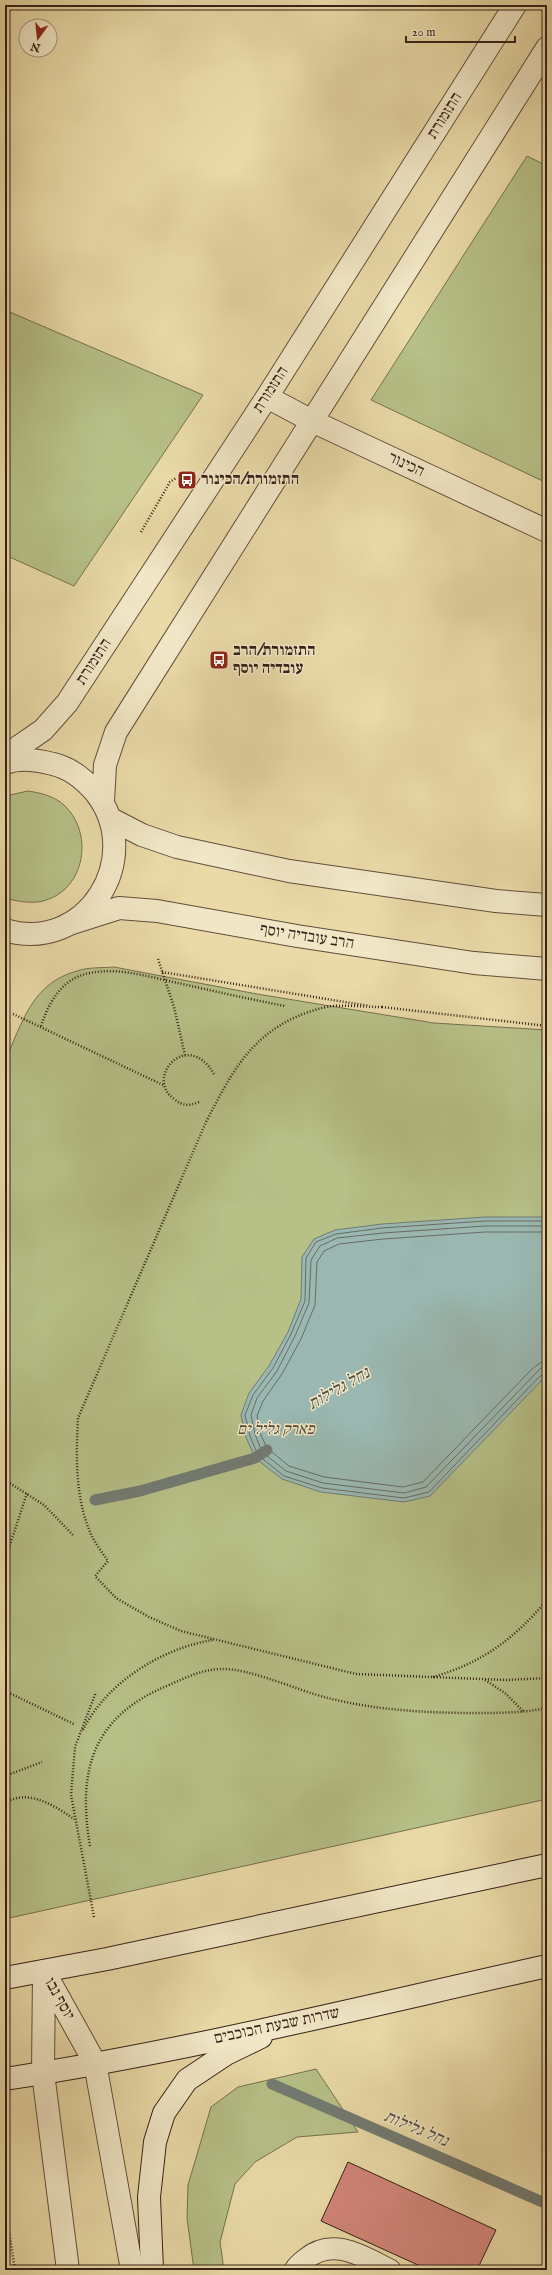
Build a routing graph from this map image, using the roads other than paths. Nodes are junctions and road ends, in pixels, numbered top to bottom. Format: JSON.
{"nodes":[{"id":1,"x":515,"y":5,"type":"edge"},
{"id":2,"x":547,"y":48,"type":"edge"},
{"id":3,"x":267,"y":397,"type":"junction"},
{"id":4,"x":312,"y":421,"type":"junction"},
{"id":5,"x":547,"y":531,"type":"edge"},
{"id":6,"x":5,"y":756,"type":"edge"},
{"id":7,"x":5,"y":763,"type":"edge"},
{"id":8,"x":107,"y":811,"type":"junction"},
{"id":9,"x":547,"y":905,"type":"edge"},
{"id":10,"x":68,"y":924,"type":"junction"},
{"id":11,"x":5,"y":930,"type":"edge"},
{"id":12,"x":547,"y":969,"type":"edge"},
{"id":13,"x":547,"y":1865,"type":"edge"},
{"id":14,"x":547,"y":1966,"type":"edge"},
{"id":15,"x":44,"y":1971,"type":"junction"},
{"id":16,"x":5,"y":1978,"type":"edge"},
{"id":17,"x":300,"y":2021,"type":"junction"},
{"id":18,"x":95,"y":2063,"type":"junction"},
{"id":19,"x":44,"y":2073,"type":"junction"},
{"id":20,"x":5,"y":2078,"type":"edge"},
{"id":21,"x":68,"y":2270,"type":"edge"},
{"id":22,"x":132,"y":2270,"type":"edge"},
{"id":23,"x":152,"y":2270,"type":"edge"},
{"id":24,"x":295,"y":2270,"type":"edge"},
{"id":25,"x":390,"y":2270,"type":"edge"}],
"edges":[{"from":1,"to":3,"type":"street","name":"התזמורת"},
{"from":2,"to":4,"type":"street"},
{"from":3,"to":4,"type":"street","name":"הכינור"},
{"from":3,"to":6,"type":"street","name":"התזמורת"},
{"from":4,"to":5,"type":"street","name":"הכינור"},
{"from":4,"to":8,"type":"street"},
{"from":7,"to":8,"type":"street"},
{"from":8,"to":9,"type":"street"},
{"from":8,"to":10,"type":"street"},
{"from":10,"to":11,"type":"street","name":"הרב עובדיה יוסף"},
{"from":10,"to":12,"type":"street","name":"הרב עובדיה יוסף"},
{"from":13,"to":15,"type":"street"},
{"from":14,"to":17,"type":"street","name":"שדרות שבעת הכוכבים"},
{"from":15,"to":16,"type":"street"},
{"from":15,"to":18,"type":"street","name":"יוסף נבו"},
{"from":15,"to":19,"type":"street","name":"יוסף נבו"},
{"from":17,"to":18,"type":"street","name":"שדרות שבעת הכוכבים"},
{"from":17,"to":23,"type":"street"},
{"from":18,"to":19,"type":"street","name":"שדרות שבעת הכוכבים"},
{"from":18,"to":22,"type":"street","name":"יוסף נבו"},
{"from":19,"to":20,"type":"street","name":"שדרות שבעת הכוכבים"},
{"from":19,"to":21,"type":"street","name":"יוסף נבו"},
{"from":24,"to":25,"type":"lane"}]}
